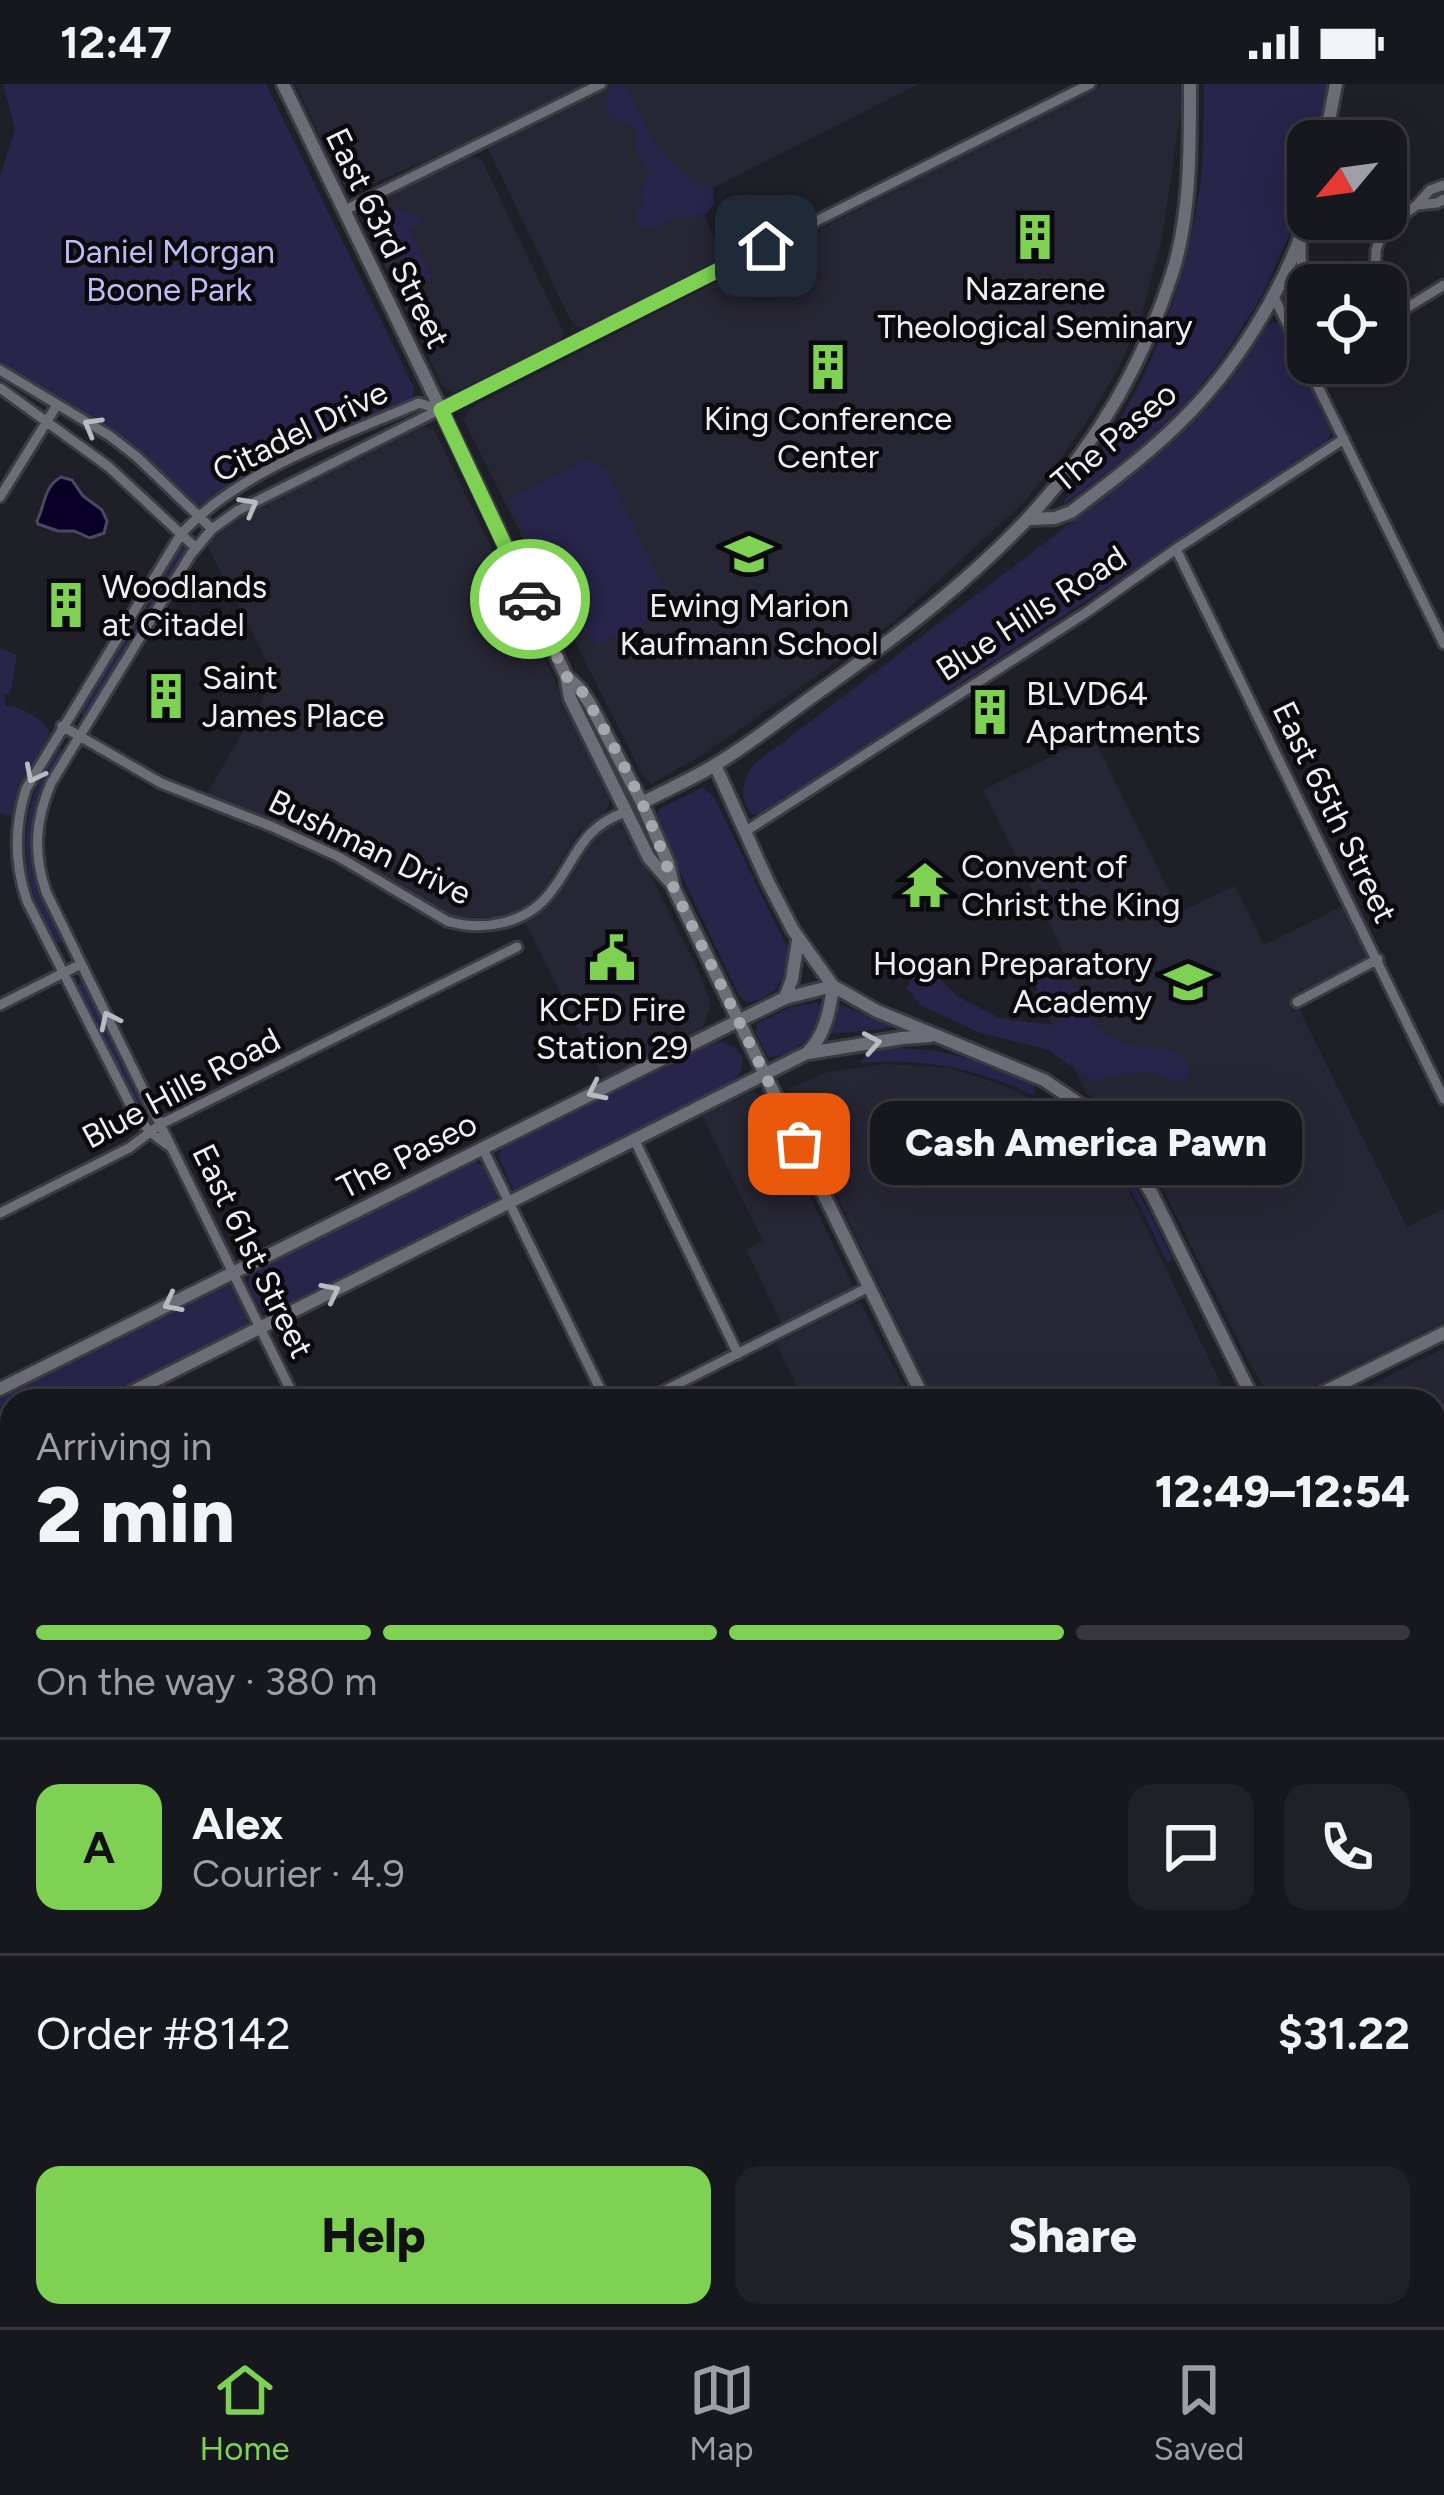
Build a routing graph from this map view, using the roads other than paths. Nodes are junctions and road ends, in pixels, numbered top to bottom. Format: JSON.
{"nodes":[{"id":1,"x":283,"y":84,"type":"edge"},
{"id":2,"x":601,"y":84,"type":"edge"},
{"id":3,"x":1090,"y":84,"type":"edge"},
{"id":4,"x":1190,"y":84,"type":"edge"},
{"id":5,"x":1336,"y":84,"type":"edge"},
{"id":6,"x":1329,"y":120,"type":"edge"},
{"id":7,"x":1444,"y":185,"type":"edge"},
{"id":8,"x":1444,"y":199,"type":"edge"},
{"id":9,"x":1417,"y":205,"type":"junction"},
{"id":10,"x":344,"y":210,"type":"junction"},
{"id":11,"x":1300,"y":240,"type":"edge"},
{"id":12,"x":1376,"y":264,"type":"edge"},
{"id":13,"x":1444,"y":285,"type":"edge"},
{"id":14,"x":1273,"y":295,"type":"junction"},
{"id":15,"x":1407,"y":308,"type":"edge"},
{"id":16,"x":1287,"y":323,"type":"edge"},
{"id":17,"x":0,"y":370,"type":"edge"},
{"id":18,"x":1317,"y":384,"type":"edge"},
{"id":19,"x":0,"y":388,"type":"edge"},
{"id":20,"x":57,"y":405,"type":"junction"},
{"id":21,"x":441,"y":410,"type":"junction"},
{"id":22,"x":47,"y":422,"type":"junction"},
{"id":23,"x":1344,"y":439,"type":"junction"},
{"id":24,"x":0,"y":497,"type":"edge"},
{"id":25,"x":199,"y":515,"type":"junction"},
{"id":26,"x":1030,"y":518,"type":"junction"},
{"id":27,"x":212,"y":529,"type":"junction"},
{"id":28,"x":181,"y":534,"type":"junction"},
{"id":29,"x":196,"y":548,"type":"junction"},
{"id":30,"x":1176,"y":549,"type":"junction"},
{"id":31,"x":1444,"y":644,"type":"edge"},
{"id":32,"x":566,"y":676,"type":"junction"},
{"id":33,"x":62,"y":726,"type":"junction"},
{"id":34,"x":80,"y":736,"type":"junction"},
{"id":35,"x":595,"y":749,"type":"junction"},
{"id":36,"x":715,"y":765,"type":"junction"},
{"id":37,"x":642,"y":802,"type":"junction"},
{"id":38,"x":626,"y":812,"type":"junction"},
{"id":39,"x":746,"y":831,"type":"junction"},
{"id":40,"x":668,"y":863,"type":"junction"},
{"id":41,"x":671,"y":883,"type":"junction"},
{"id":42,"x":798,"y":939,"type":"junction"},
{"id":43,"x":517,"y":947,"type":"dead end"},
{"id":44,"x":1378,"y":959,"type":"junction"},
{"id":45,"x":81,"y":964,"type":"junction"},
{"id":46,"x":64,"y":973,"type":"junction"},
{"id":47,"x":833,"y":986,"type":"junction"},
{"id":48,"x":785,"y":998,"type":"junction"},
{"id":49,"x":1297,"y":1002,"type":"dead end"},
{"id":50,"x":0,"y":1005,"type":"edge"},
{"id":51,"x":738,"y":1021,"type":"junction"},
{"id":52,"x":937,"y":1036,"type":"junction"},
{"id":53,"x":807,"y":1053,"type":"junction"},
{"id":54,"x":765,"y":1076,"type":"junction"},
{"id":55,"x":1444,"y":1100,"type":"edge"},
{"id":56,"x":161,"y":1124,"type":"junction"},
{"id":57,"x":150,"y":1132,"type":"junction"},
{"id":58,"x":634,"y":1141,"type":"junction"},
{"id":59,"x":482,"y":1147,"type":"junction"},
{"id":60,"x":173,"y":1150,"type":"junction"},
{"id":61,"x":509,"y":1203,"type":"junction"},
{"id":62,"x":0,"y":1214,"type":"edge"},
{"id":63,"x":234,"y":1272,"type":"junction"},
{"id":64,"x":869,"y":1288,"type":"junction"},
{"id":65,"x":261,"y":1328,"type":"junction"},
{"id":66,"x":1444,"y":1333,"type":"edge"},
{"id":67,"x":738,"y":1354,"type":"junction"},
{"id":68,"x":0,"y":1389,"type":"edge"},
{"id":69,"x":138,"y":1389,"type":"edge"},
{"id":70,"x":290,"y":1389,"type":"edge"},
{"id":71,"x":600,"y":1389,"type":"edge"},
{"id":72,"x":668,"y":1389,"type":"edge"},
{"id":73,"x":919,"y":1389,"type":"edge"},
{"id":74,"x":1248,"y":1389,"type":"edge"},
{"id":75,"x":1330,"y":1389,"type":"edge"}],
"edges":[{"from":1,"to":10,"type":"main road","name":"East 63rd Street"},
{"from":2,"to":10,"type":"street"},
{"from":3,"to":21,"type":"street"},
{"from":4,"to":26,"type":"main road"},
{"from":5,"to":6,"type":"main road"},
{"from":7,"to":9,"type":"street"},
{"from":8,"to":9,"type":"street"},
{"from":9,"to":12,"type":"street"},
{"from":10,"to":21,"type":"main road","name":"East 63rd Street"},
{"from":11,"to":14,"type":"main road","name":"The Paseo"},
{"from":13,"to":15,"type":"street"},
{"from":14,"to":16,"type":"street"},
{"from":14,"to":26,"type":"main road","name":"The Paseo"},
{"from":17,"to":20,"type":"street"},
{"from":18,"to":23,"type":"street"},
{"from":19,"to":22,"type":"street"},
{"from":20,"to":22,"type":"street"},
{"from":25,"to":20,"type":"street","one_way":true},
{"from":21,"to":25,"type":"street","name":"Citadel Drive"},
{"from":27,"to":21,"type":"street","name":"Citadel Drive","one_way":true},
{"from":21,"to":32,"type":"main road","name":"East 63rd Street"},
{"from":22,"to":24,"type":"street"},
{"from":22,"to":28,"type":"street"},
{"from":23,"to":30,"type":"street","name":"Blue Hills Road"},
{"from":23,"to":31,"type":"street"},
{"from":25,"to":27,"type":"street"},
{"from":25,"to":28,"type":"street","name":"Citadel Drive"},
{"from":26,"to":36,"type":"main road","name":"The Paseo"},
{"from":27,"to":29,"type":"street","name":"Citadel Drive"},
{"from":28,"to":29,"type":"street"},
{"from":28,"to":33,"type":"street","name":"Citadel Drive"},
{"from":29,"to":34,"type":"street","name":"Citadel Drive"},
{"from":30,"to":39,"type":"street","name":"Blue Hills Road"},
{"from":30,"to":44,"type":"street","name":"East 65th Street"},
{"from":32,"to":35,"type":"main road","name":"East 63rd Street"},
{"from":32,"to":37,"type":"main road","name":"East 63rd Street"},
{"from":33,"to":34,"type":"street","name":"Bushman Drive"},
{"from":33,"to":46,"type":"street","name":"Citadel Drive","one_way":true},
{"from":34,"to":38,"type":"street","name":"Bushman Drive"},
{"from":34,"to":45,"type":"street","name":"Citadel Drive"},
{"from":35,"to":37,"type":"main road"},
{"from":35,"to":38,"type":"main road","name":"East 63rd Street"},
{"from":36,"to":37,"type":"main road"},
{"from":36,"to":39,"type":"main road"},
{"from":37,"to":40,"type":"main road","name":"East 63rd Street"},
{"from":38,"to":40,"type":"main road"},
{"from":38,"to":41,"type":"main road","name":"East 63rd Street"},
{"from":39,"to":42,"type":"main road"},
{"from":40,"to":41,"type":"main road","name":"East 63rd Street"},
{"from":41,"to":51,"type":"main road","name":"East 63rd Street"},
{"from":42,"to":47,"type":"main road"},
{"from":42,"to":48,"type":"main road"},
{"from":43,"to":56,"type":"street","name":"Blue Hills Road"},
{"from":44,"to":49,"type":"street"},
{"from":44,"to":55,"type":"street","name":"East 65th Street"},
{"from":45,"to":46,"type":"street"},
{"from":56,"to":45,"type":"street","name":"Citadel Drive","one_way":true},
{"from":46,"to":50,"type":"street"},
{"from":46,"to":57,"type":"street","name":"Citadel Drive"},
{"from":47,"to":48,"type":"main road","name":"The Paseo"},
{"from":47,"to":52,"type":"main road"},
{"from":47,"to":53,"type":"main road"},
{"from":48,"to":51,"type":"main road","name":"The Paseo"},
{"from":51,"to":54,"type":"main road","name":"East 63rd Street"},
{"from":51,"to":59,"type":"main road","name":"The Paseo","one_way":true},
{"from":53,"to":52,"type":"main road","one_way":true},
{"from":52,"to":74,"type":"main road"},
{"from":53,"to":54,"type":"main road"},
{"from":54,"to":58,"type":"main road"},
{"from":54,"to":64,"type":"main road","name":"East 63rd Street"},
{"from":56,"to":57,"type":"street","name":"Blue Hills Road"},
{"from":56,"to":60,"type":"street","name":"East 61st Street"},
{"from":57,"to":60,"type":"street","name":"Citadel Drive"},
{"from":57,"to":62,"type":"street","name":"Blue Hills Road"},
{"from":58,"to":61,"type":"main road"},
{"from":58,"to":67,"type":"street"},
{"from":59,"to":61,"type":"street"},
{"from":59,"to":63,"type":"main road","name":"The Paseo"},
{"from":60,"to":63,"type":"street","name":"East 61st Street"},
{"from":65,"to":61,"type":"main road","one_way":true},
{"from":61,"to":71,"type":"street"},
{"from":63,"to":65,"type":"street","name":"East 61st Street"},
{"from":63,"to":68,"type":"main road","name":"The Paseo","one_way":true},
{"from":64,"to":67,"type":"street"},
{"from":64,"to":73,"type":"main road","name":"East 63rd Street"},
{"from":65,"to":69,"type":"main road"},
{"from":65,"to":70,"type":"street","name":"East 61st Street"},
{"from":66,"to":75,"type":"main road"},
{"from":67,"to":72,"type":"street"}]}
